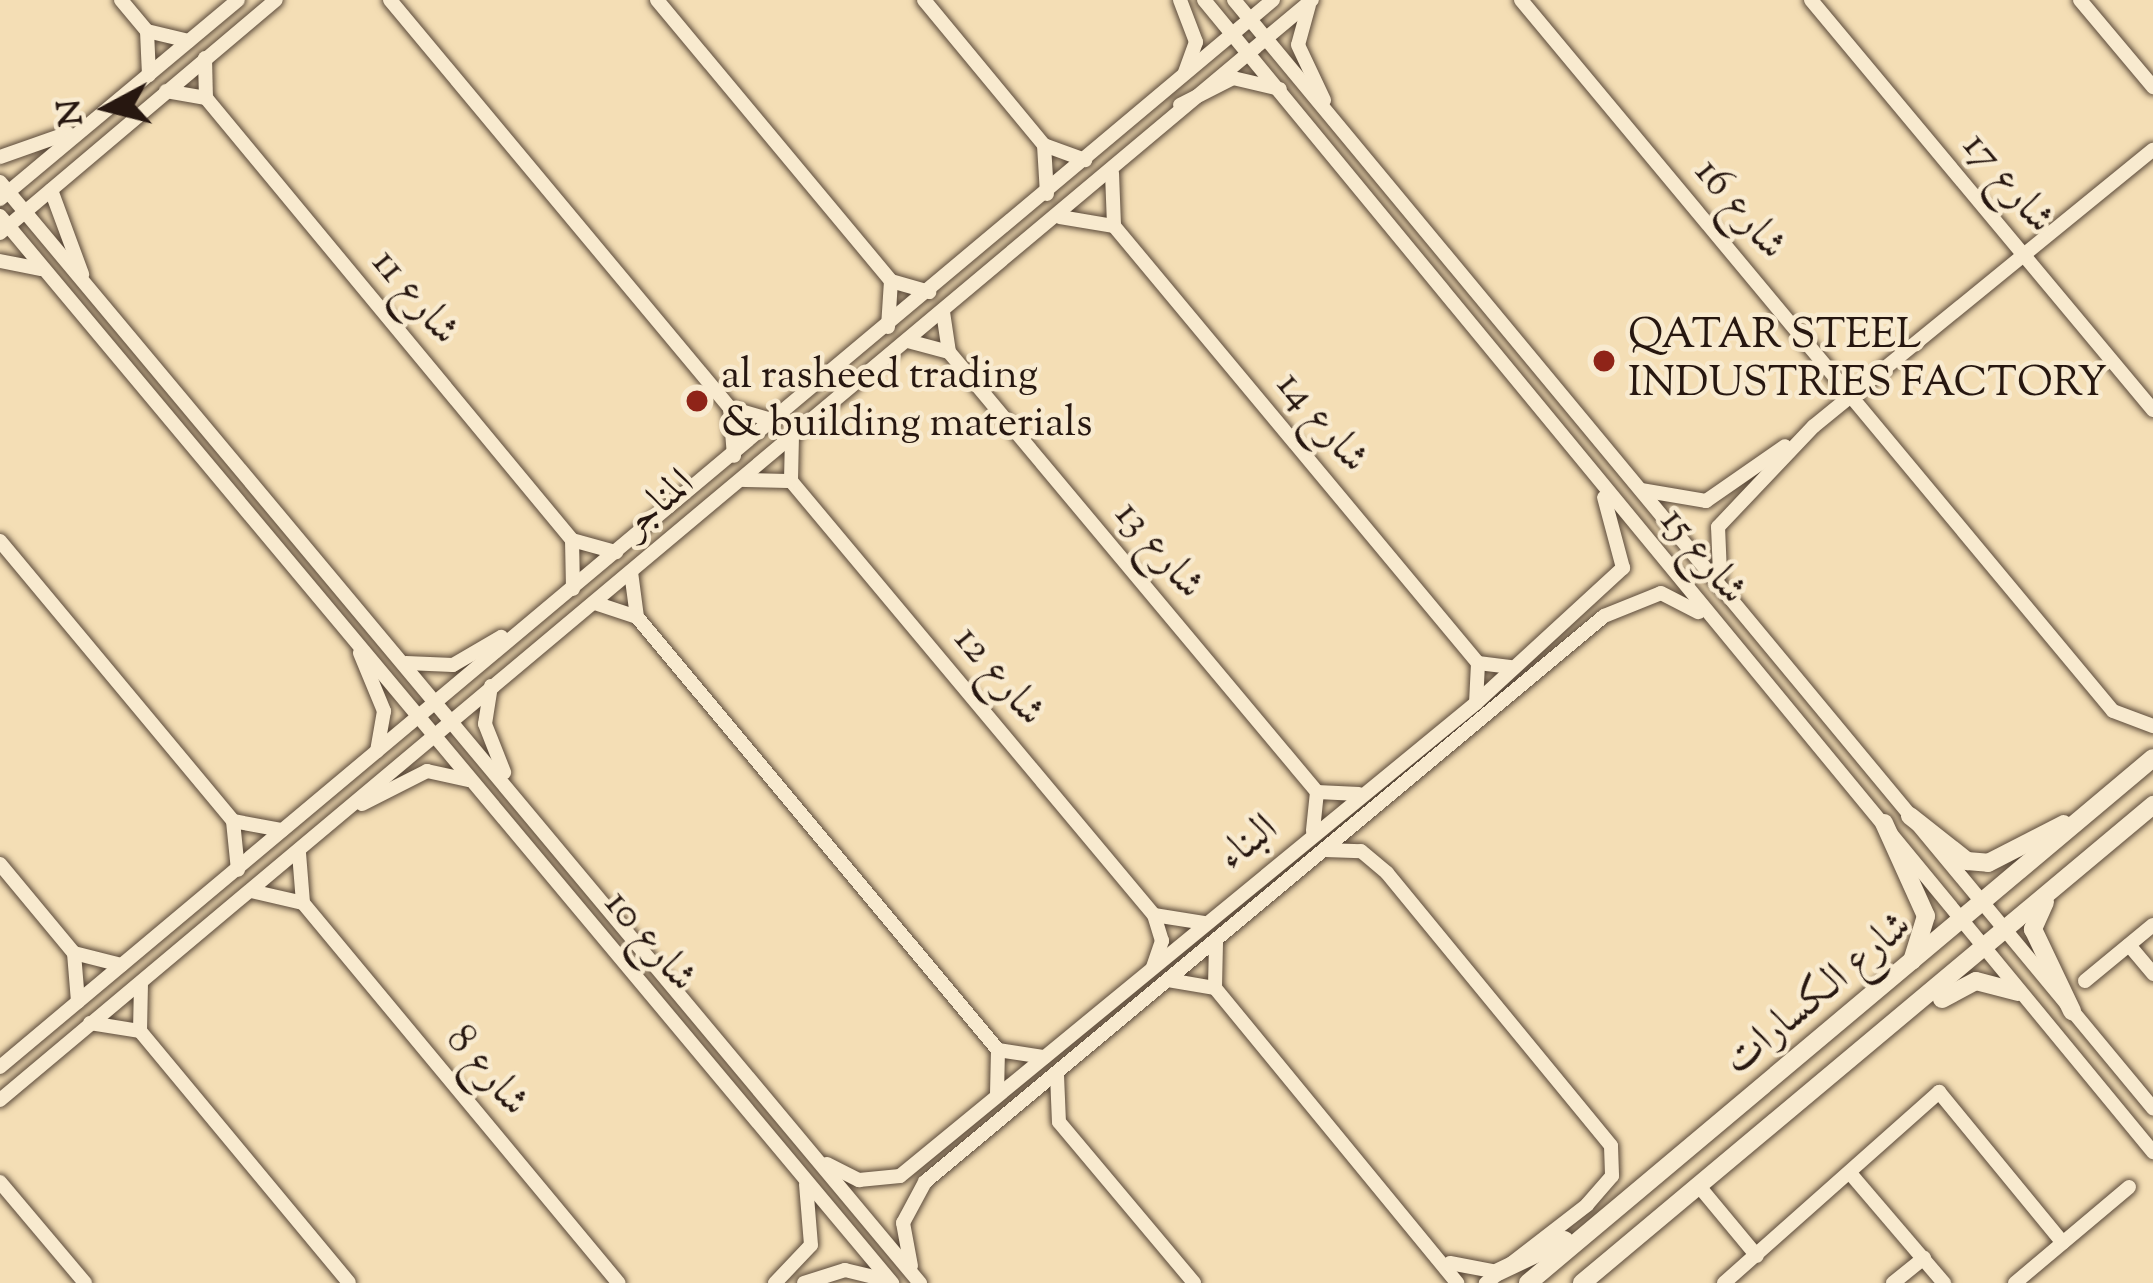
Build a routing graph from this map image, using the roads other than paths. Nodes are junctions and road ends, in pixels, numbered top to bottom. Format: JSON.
{"nodes":[{"id":1,"x":122,"y":0,"type":"edge"},
{"id":2,"x":238,"y":0,"type":"edge"},
{"id":3,"x":276,"y":0,"type":"edge"},
{"id":4,"x":390,"y":0,"type":"edge"},
{"id":5,"x":657,"y":0,"type":"edge"},
{"id":6,"x":924,"y":0,"type":"edge"},
{"id":7,"x":1180,"y":0,"type":"edge"},
{"id":8,"x":1204,"y":0,"type":"edge"},
{"id":9,"x":1234,"y":0,"type":"edge"},
{"id":10,"x":1273,"y":0,"type":"edge"},
{"id":11,"x":1522,"y":0,"type":"edge"},
{"id":12,"x":1811,"y":0,"type":"edge"},
{"id":13,"x":2080,"y":0,"type":"edge"},
{"id":14,"x":1311,"y":1,"type":"edge"},
{"id":15,"x":1251,"y":16,"type":"junction"},
{"id":16,"x":1235,"y":30,"type":"junction"},
{"id":17,"x":147,"y":31,"type":"junction"},
{"id":18,"x":1264,"y":32,"type":"junction"},
{"id":19,"x":189,"y":41,"type":"junction"},
{"id":20,"x":1248,"y":45,"type":"junction"},
{"id":21,"x":206,"y":58,"type":"junction"},
{"id":22,"x":149,"y":75,"type":"junction"},
{"id":23,"x":1178,"y":85,"type":"junction"},
{"id":24,"x":2153,"y":87,"type":"edge"},
{"id":25,"x":1282,"y":89,"type":"junction"},
{"id":26,"x":166,"y":92,"type":"junction"},
{"id":27,"x":206,"y":98,"type":"junction"},
{"id":28,"x":1169,"y":109,"type":"junction"},
{"id":29,"x":84,"y":127,"type":"junction"},
{"id":30,"x":1340,"y":131,"type":"junction"},
{"id":31,"x":1044,"y":146,"type":"junction"},
{"id":32,"x":2153,"y":150,"type":"edge"},
{"id":33,"x":0,"y":157,"type":"edge"},
{"id":34,"x":1085,"y":160,"type":"junction"},
{"id":35,"x":1112,"y":173,"type":"junction"},
{"id":36,"x":51,"y":190,"type":"junction"},
{"id":37,"x":3,"y":191,"type":"edge"},
{"id":38,"x":1047,"y":194,"type":"junction"},
{"id":39,"x":25,"y":212,"type":"junction"},
{"id":40,"x":1059,"y":217,"type":"junction"},
{"id":41,"x":3,"y":225,"type":"edge"},
{"id":42,"x":1114,"y":226,"type":"junction"},
{"id":43,"x":2023,"y":255,"type":"junction"},
{"id":44,"x":0,"y":261,"type":"edge"},
{"id":45,"x":44,"y":270,"type":"junction"},
{"id":46,"x":891,"y":281,"type":"junction"},
{"id":47,"x":86,"y":285,"type":"junction"},
{"id":48,"x":929,"y":292,"type":"junction"},
{"id":49,"x":943,"y":312,"type":"junction"},
{"id":50,"x":888,"y":327,"type":"junction"},
{"id":51,"x":908,"y":341,"type":"junction"},
{"id":52,"x":949,"y":352,"type":"junction"},
{"id":53,"x":1849,"y":394,"type":"junction"},
{"id":54,"x":730,"y":408,"type":"junction"},
{"id":55,"x":2153,"y":410,"type":"edge"},
{"id":56,"x":775,"y":421,"type":"junction"},
{"id":57,"x":1814,"y":426,"type":"junction"},
{"id":58,"x":792,"y":436,"type":"junction"},
{"id":59,"x":734,"y":455,"type":"junction"},
{"id":60,"x":1590,"y":471,"type":"junction"},
{"id":61,"x":791,"y":481,"type":"junction"},
{"id":62,"x":736,"y":482,"type":"junction"},
{"id":63,"x":1636,"y":488,"type":"junction"},
{"id":64,"x":572,"y":540,"type":"junction"},
{"id":65,"x":0,"y":541,"type":"edge"},
{"id":66,"x":616,"y":552,"type":"junction"},
{"id":67,"x":631,"y":572,"type":"junction"},
{"id":68,"x":573,"y":589,"type":"junction"},
{"id":69,"x":1732,"y":600,"type":"junction"},
{"id":70,"x":595,"y":603,"type":"junction"},
{"id":71,"x":637,"y":617,"type":"junction"},
{"id":72,"x":1712,"y":621,"type":"junction"},
{"id":73,"x":522,"y":627,"type":"junction"},
{"id":74,"x":356,"y":643,"type":"junction"},
{"id":75,"x":402,"y":661,"type":"junction"},
{"id":76,"x":1478,"y":663,"type":"junction"},
{"id":77,"x":1516,"y":664,"type":"junction"},
{"id":78,"x":491,"y":686,"type":"junction"},
{"id":79,"x":437,"y":701,"type":"junction"},
{"id":80,"x":1476,"y":703,"type":"junction"},
{"id":81,"x":418,"y":718,"type":"junction"},
{"id":82,"x":453,"y":719,"type":"junction"},
{"id":83,"x":2149,"y":727,"type":"edge"},
{"id":84,"x":434,"y":736,"type":"junction"},
{"id":85,"x":375,"y":756,"type":"junction"},
{"id":86,"x":2153,"y":758,"type":"edge"},
{"id":87,"x":472,"y":782,"type":"junction"},
{"id":88,"x":1317,"y":792,"type":"junction"},
{"id":89,"x":514,"y":793,"type":"junction"},
{"id":90,"x":1364,"y":793,"type":"junction"},
{"id":91,"x":2153,"y":805,"type":"edge"},
{"id":92,"x":352,"y":807,"type":"junction"},
{"id":93,"x":2090,"y":810,"type":"junction"},
{"id":94,"x":1910,"y":817,"type":"junction"},
{"id":95,"x":233,"y":821,"type":"junction"},
{"id":96,"x":1885,"y":823,"type":"junction"},
{"id":97,"x":286,"y":829,"type":"junction"},
{"id":98,"x":1308,"y":839,"type":"junction"},
{"id":99,"x":1325,"y":850,"type":"junction"},
{"id":100,"x":299,"y":853,"type":"junction"},
{"id":101,"x":0,"y":864,"type":"edge"},
{"id":102,"x":238,"y":870,"type":"junction"},
{"id":103,"x":2061,"y":880,"type":"junction"},
{"id":104,"x":251,"y":891,"type":"junction"},
{"id":105,"x":303,"y":902,"type":"junction"},
{"id":106,"x":1985,"y":905,"type":"junction"},
{"id":107,"x":1154,"y":915,"type":"junction"},
{"id":108,"x":1205,"y":923,"type":"junction"},
{"id":109,"x":1963,"y":923,"type":"junction"},
{"id":110,"x":2153,"y":925,"type":"edge"},
{"id":111,"x":2006,"y":932,"type":"junction"},
{"id":112,"x":1219,"y":939,"type":"junction"},
{"id":113,"x":2129,"y":945,"type":"junction"},
{"id":114,"x":1984,"y":950,"type":"junction"},
{"id":115,"x":74,"y":953,"type":"junction"},
{"id":116,"x":1912,"y":961,"type":"junction"},
{"id":117,"x":121,"y":965,"type":"junction"},
{"id":118,"x":1150,"y":971,"type":"junction"},
{"id":119,"x":2153,"y":974,"type":"edge"},
{"id":120,"x":1168,"y":980,"type":"junction"},
{"id":121,"x":142,"y":981,"type":"junction"},
{"id":122,"x":2085,"y":981,"type":"dead end"},
{"id":123,"x":1215,"y":988,"type":"junction"},
{"id":124,"x":2018,"y":992,"type":"junction"},
{"id":125,"x":77,"y":1002,"type":"junction"},
{"id":126,"x":2072,"y":1011,"type":"junction"},
{"id":127,"x":90,"y":1024,"type":"junction"},
{"id":128,"x":140,"y":1031,"type":"junction"},
{"id":129,"x":1866,"y":1046,"type":"junction"},
{"id":130,"x":998,"y":1050,"type":"junction"},
{"id":131,"x":1046,"y":1057,"type":"junction"},
{"id":132,"x":0,"y":1067,"type":"edge"},
{"id":133,"x":1057,"y":1074,"type":"junction"},
{"id":134,"x":994,"y":1099,"type":"junction"},
{"id":135,"x":0,"y":1100,"type":"edge"},
{"id":136,"x":2153,"y":1108,"type":"edge"},
{"id":137,"x":2153,"y":1152,"type":"edge"},
{"id":138,"x":817,"y":1158,"type":"junction"},
{"id":139,"x":1850,"y":1173,"type":"junction"},
{"id":140,"x":806,"y":1181,"type":"junction"},
{"id":141,"x":0,"y":1182,"type":"edge"},
{"id":142,"x":1698,"y":1185,"type":"junction"},
{"id":143,"x":2129,"y":1187,"type":"dead end"},
{"id":144,"x":1591,"y":1227,"type":"junction"},
{"id":145,"x":2063,"y":1243,"type":"junction"},
{"id":146,"x":1757,"y":1256,"type":"junction"},
{"id":147,"x":1924,"y":1258,"type":"junction"},
{"id":148,"x":1450,"y":1263,"type":"junction"},
{"id":149,"x":1492,"y":1277,"type":"edge"},
{"id":150,"x":917,"y":1280,"type":"edge"},
{"id":151,"x":891,"y":1282,"type":"edge"},
{"id":152,"x":85,"y":1283,"type":"edge"},
{"id":153,"x":349,"y":1283,"type":"edge"},
{"id":154,"x":619,"y":1283,"type":"edge"},
{"id":155,"x":775,"y":1283,"type":"edge"},
{"id":156,"x":804,"y":1283,"type":"edge"},
{"id":157,"x":1194,"y":1283,"type":"edge"},
{"id":158,"x":1457,"y":1283,"type":"edge"},
{"id":159,"x":1528,"y":1283,"type":"edge"},
{"id":160,"x":1582,"y":1283,"type":"edge"},
{"id":161,"x":1724,"y":1283,"type":"edge"},
{"id":162,"x":1893,"y":1283,"type":"edge"},
{"id":163,"x":1944,"y":1283,"type":"edge"},
{"id":164,"x":2015,"y":1283,"type":"edge"}],
"edges":[{"from":1,"to":17,"type":"street"},
{"from":2,"to":19,"type":"street"},
{"from":3,"to":21,"type":"street"},
{"from":4,"to":54,"type":"street"},
{"from":5,"to":46,"type":"street"},
{"from":6,"to":31,"type":"street"},
{"from":7,"to":23,"type":"street"},
{"from":8,"to":16,"type":"street","name":"شارع 15"},
{"from":9,"to":15,"type":"street","name":"شارع 15"},
{"from":10,"to":15,"type":"street","name":"المناجر"},
{"from":11,"to":53,"type":"street","name":"شارع 16"},
{"from":12,"to":43,"type":"street","name":"شارع 17"},
{"from":13,"to":24,"type":"street"},
{"from":14,"to":18,"type":"street","name":"المناجر"},
{"from":14,"to":30,"type":"street","name":"شارع 15"},
{"from":15,"to":16,"type":"street","name":"المناجر"},
{"from":15,"to":18,"type":"street","name":"شارع 15"},
{"from":16,"to":20,"type":"street","name":"شارع 15"},
{"from":16,"to":23,"type":"street","name":"المناجر"},
{"from":17,"to":19,"type":"street"},
{"from":17,"to":22,"type":"street"},
{"from":18,"to":20,"type":"street","name":"المناجر"},
{"from":18,"to":30,"type":"street","name":"شارع 15"},
{"from":19,"to":22,"type":"street"},
{"from":20,"to":25,"type":"street","name":"شارع 15"},
{"from":20,"to":28,"type":"street","name":"المناجر"},
{"from":21,"to":26,"type":"street"},
{"from":21,"to":27,"type":"street"},
{"from":22,"to":29,"type":"street"},
{"from":23,"to":34,"type":"street","name":"المناجر"},
{"from":25,"to":28,"type":"street","name":"المناجر"},
{"from":25,"to":60,"type":"street","name":"شارع 15"},
{"from":26,"to":27,"type":"street"},
{"from":26,"to":36,"type":"street"},
{"from":27,"to":64,"type":"street","name":"شارع 11"},
{"from":28,"to":35,"type":"street","name":"المناجر"},
{"from":29,"to":33,"type":"street"},
{"from":29,"to":37,"type":"street"},
{"from":30,"to":63,"type":"street","name":"شارع 15"},
{"from":31,"to":34,"type":"street"},
{"from":31,"to":38,"type":"street"},
{"from":32,"to":43,"type":"street"},
{"from":34,"to":38,"type":"street","name":"المناجر"},
{"from":35,"to":40,"type":"street","name":"المناجر"},
{"from":35,"to":42,"type":"street"},
{"from":36,"to":39,"type":"street"},
{"from":36,"to":47,"type":"street","name":"شارع 10"},
{"from":37,"to":39,"type":"street","name":"شارع 10"},
{"from":38,"to":48,"type":"street","name":"المناجر"},
{"from":39,"to":41,"type":"street"},
{"from":39,"to":47,"type":"street","name":"شارع 10"},
{"from":40,"to":42,"type":"street"},
{"from":40,"to":49,"type":"street","name":"المناجر"},
{"from":41,"to":45,"type":"street","name":"شارع 10"},
{"from":42,"to":76,"type":"street","name":"شارع 14"},
{"from":43,"to":53,"type":"street"},
{"from":43,"to":55,"type":"street","name":"شارع 17"},
{"from":44,"to":45,"type":"street"},
{"from":45,"to":74,"type":"street","name":"شارع 10"},
{"from":46,"to":48,"type":"street"},
{"from":46,"to":50,"type":"street"},
{"from":47,"to":75,"type":"street","name":"شارع 10"},
{"from":48,"to":50,"type":"street","name":"المناجر"},
{"from":49,"to":51,"type":"street","name":"المناجر"},
{"from":49,"to":52,"type":"street"},
{"from":50,"to":56,"type":"street","name":"المناجر"},
{"from":51,"to":52,"type":"street"},
{"from":51,"to":58,"type":"street","name":"المناجر"},
{"from":52,"to":88,"type":"street","name":"شارع 13"},
{"from":53,"to":57,"type":"street"},
{"from":53,"to":83,"type":"street","name":"شارع 16"},
{"from":54,"to":56,"type":"street"},
{"from":54,"to":59,"type":"street"},
{"from":56,"to":59,"type":"street","name":"المناجر"},
{"from":57,"to":63,"type":"street"},
{"from":57,"to":69,"type":"street"},
{"from":58,"to":61,"type":"street"},
{"from":58,"to":62,"type":"street","name":"المناجر"},
{"from":59,"to":66,"type":"street","name":"المناجر"},
{"from":60,"to":72,"type":"street","name":"شارع 15"},
{"from":60,"to":77,"type":"street","name":"البناء"},
{"from":61,"to":62,"type":"street"},
{"from":61,"to":107,"type":"street","name":"شارع 12"},
{"from":62,"to":67,"type":"street","name":"المناجر"},
{"from":63,"to":69,"type":"street","name":"شارع 15"},
{"from":64,"to":66,"type":"street"},
{"from":64,"to":68,"type":"street"},
{"from":65,"to":95,"type":"street"},
{"from":66,"to":68,"type":"street","name":"المناجر"},
{"from":67,"to":70,"type":"street","name":"المناجر"},
{"from":67,"to":71,"type":"street"},
{"from":68,"to":73,"type":"street","name":"المناجر"},
{"from":69,"to":94,"type":"street","name":"شارع 15"},
{"from":70,"to":71,"type":"street"},
{"from":70,"to":78,"type":"street","name":"المناجر"},
{"from":71,"to":130,"type":"street"},
{"from":72,"to":96,"type":"street","name":"شارع 15"},
{"from":72,"to":99,"type":"street","name":"البناء"},
{"from":73,"to":75,"type":"street","name":"المناجر"},
{"from":73,"to":79,"type":"street","name":"المناجر"},
{"from":74,"to":81,"type":"street","name":"شارع 10"},
{"from":74,"to":85,"type":"street","name":"شارع 10"},
{"from":75,"to":79,"type":"street","name":"شارع 10"},
{"from":76,"to":77,"type":"street"},
{"from":76,"to":80,"type":"street"},
{"from":77,"to":80,"type":"street","name":"البناء"},
{"from":78,"to":82,"type":"street","name":"المناجر"},
{"from":78,"to":89,"type":"street","name":"شارع 10"},
{"from":79,"to":81,"type":"street","name":"المناجر"},
{"from":79,"to":82,"type":"street","name":"شارع 10"},
{"from":80,"to":90,"type":"street","name":"البناء"},
{"from":81,"to":84,"type":"street","name":"شارع 10"},
{"from":81,"to":85,"type":"street","name":"المناجر"},
{"from":82,"to":84,"type":"street","name":"المناجر"},
{"from":82,"to":89,"type":"street","name":"شارع 10"},
{"from":84,"to":87,"type":"street","name":"شارع 10"},
{"from":84,"to":92,"type":"street","name":"المناجر"},
{"from":85,"to":97,"type":"street","name":"المناجر"},
{"from":86,"to":93,"type":"street","name":"شارع الكسارات"},
{"from":87,"to":92,"type":"street","name":"المناجر"},
{"from":87,"to":140,"type":"street","name":"شارع 10"},
{"from":88,"to":90,"type":"street"},
{"from":88,"to":98,"type":"street"},
{"from":89,"to":138,"type":"street","name":"شارع 10"},
{"from":90,"to":98,"type":"street","name":"البناء"},
{"from":91,"to":103,"type":"street","name":"شارع الكسارات"},
{"from":92,"to":100,"type":"street","name":"المناجر"},
{"from":93,"to":94,"type":"street"},
{"from":93,"to":106,"type":"street","name":"شارع الكسارات"},
{"from":94,"to":106,"type":"street","name":"شارع 15"},
{"from":95,"to":97,"type":"street"},
{"from":95,"to":102,"type":"street"},
{"from":96,"to":109,"type":"street","name":"شارع 15"},
{"from":96,"to":116,"type":"street"},
{"from":97,"to":102,"type":"street","name":"المناجر"},
{"from":98,"to":108,"type":"street","name":"البناء"},
{"from":99,"to":112,"type":"street","name":"البناء"},
{"from":99,"to":149,"type":"street"},
{"from":100,"to":104,"type":"street","name":"المناجر"},
{"from":100,"to":105,"type":"street"},
{"from":101,"to":115,"type":"street"},
{"from":102,"to":117,"type":"street","name":"المناجر"},
{"from":103,"to":111,"type":"street","name":"شارع الكسارات"},
{"from":103,"to":126,"type":"street"},
{"from":104,"to":105,"type":"street"},
{"from":104,"to":121,"type":"street","name":"المناجر"},
{"from":105,"to":154,"type":"street","name":"شارع 8"},
{"from":106,"to":109,"type":"street","name":"شارع الكسارات"},
{"from":106,"to":111,"type":"street","name":"شارع 15"},
{"from":107,"to":108,"type":"street"},
{"from":107,"to":118,"type":"street"},
{"from":108,"to":118,"type":"street","name":"البناء"},
{"from":109,"to":114,"type":"street","name":"شارع 15"},
{"from":109,"to":116,"type":"street","name":"شارع الكسارات"},
{"from":110,"to":113,"type":"street"},
{"from":111,"to":114,"type":"street","name":"شارع الكسارات"},
{"from":111,"to":126,"type":"street","name":"شارع 15"},
{"from":112,"to":120,"type":"street","name":"البناء"},
{"from":112,"to":123,"type":"street"},
{"from":113,"to":119,"type":"street"},
{"from":113,"to":122,"type":"street"},
{"from":114,"to":124,"type":"street","name":"شارع 15"},
{"from":114,"to":129,"type":"street","name":"شارع الكسارات"},
{"from":115,"to":117,"type":"street"},
{"from":115,"to":125,"type":"street"},
{"from":116,"to":144,"type":"street","name":"شارع الكسارات"},
{"from":117,"to":125,"type":"street","name":"المناجر"},
{"from":118,"to":131,"type":"street","name":"البناء"},
{"from":120,"to":123,"type":"street"},
{"from":120,"to":133,"type":"street","name":"البناء"},
{"from":121,"to":127,"type":"street","name":"المناجر"},
{"from":121,"to":128,"type":"street"},
{"from":123,"to":148,"type":"street"},
{"from":124,"to":129,"type":"street"},
{"from":124,"to":137,"type":"street","name":"شارع 15"},
{"from":125,"to":132,"type":"street","name":"المناجر"},
{"from":126,"to":136,"type":"street","name":"شارع 15"},
{"from":127,"to":128,"type":"street"},
{"from":127,"to":135,"type":"street","name":"المناجر"},
{"from":128,"to":153,"type":"street"},
{"from":129,"to":142,"type":"street","name":"شارع الكسارات"},
{"from":130,"to":131,"type":"street"},
{"from":130,"to":134,"type":"street"},
{"from":131,"to":134,"type":"street","name":"البناء"},
{"from":133,"to":150,"type":"street","name":"البناء"},
{"from":133,"to":157,"type":"street"},
{"from":134,"to":138,"type":"street","name":"البناء"},
{"from":138,"to":150,"type":"street","name":"شارع 10"},
{"from":139,"to":145,"type":"street"},
{"from":139,"to":146,"type":"street"},
{"from":139,"to":147,"type":"street"},
{"from":140,"to":151,"type":"street","name":"شارع 10"},
{"from":140,"to":155,"type":"street"},
{"from":141,"to":152,"type":"street"},
{"from":142,"to":146,"type":"street"},
{"from":142,"to":160,"type":"street","name":"شارع الكسارات"},
{"from":143,"to":145,"type":"street"},
{"from":144,"to":149,"type":"street"},
{"from":144,"to":159,"type":"street","name":"شارع الكسارات"},
{"from":145,"to":164,"type":"street"},
{"from":146,"to":161,"type":"street"},
{"from":147,"to":162,"type":"street"},
{"from":147,"to":163,"type":"street"},
{"from":148,"to":149,"type":"street"},
{"from":148,"to":158,"type":"street"},
{"from":151,"to":156,"type":"street"}]}
